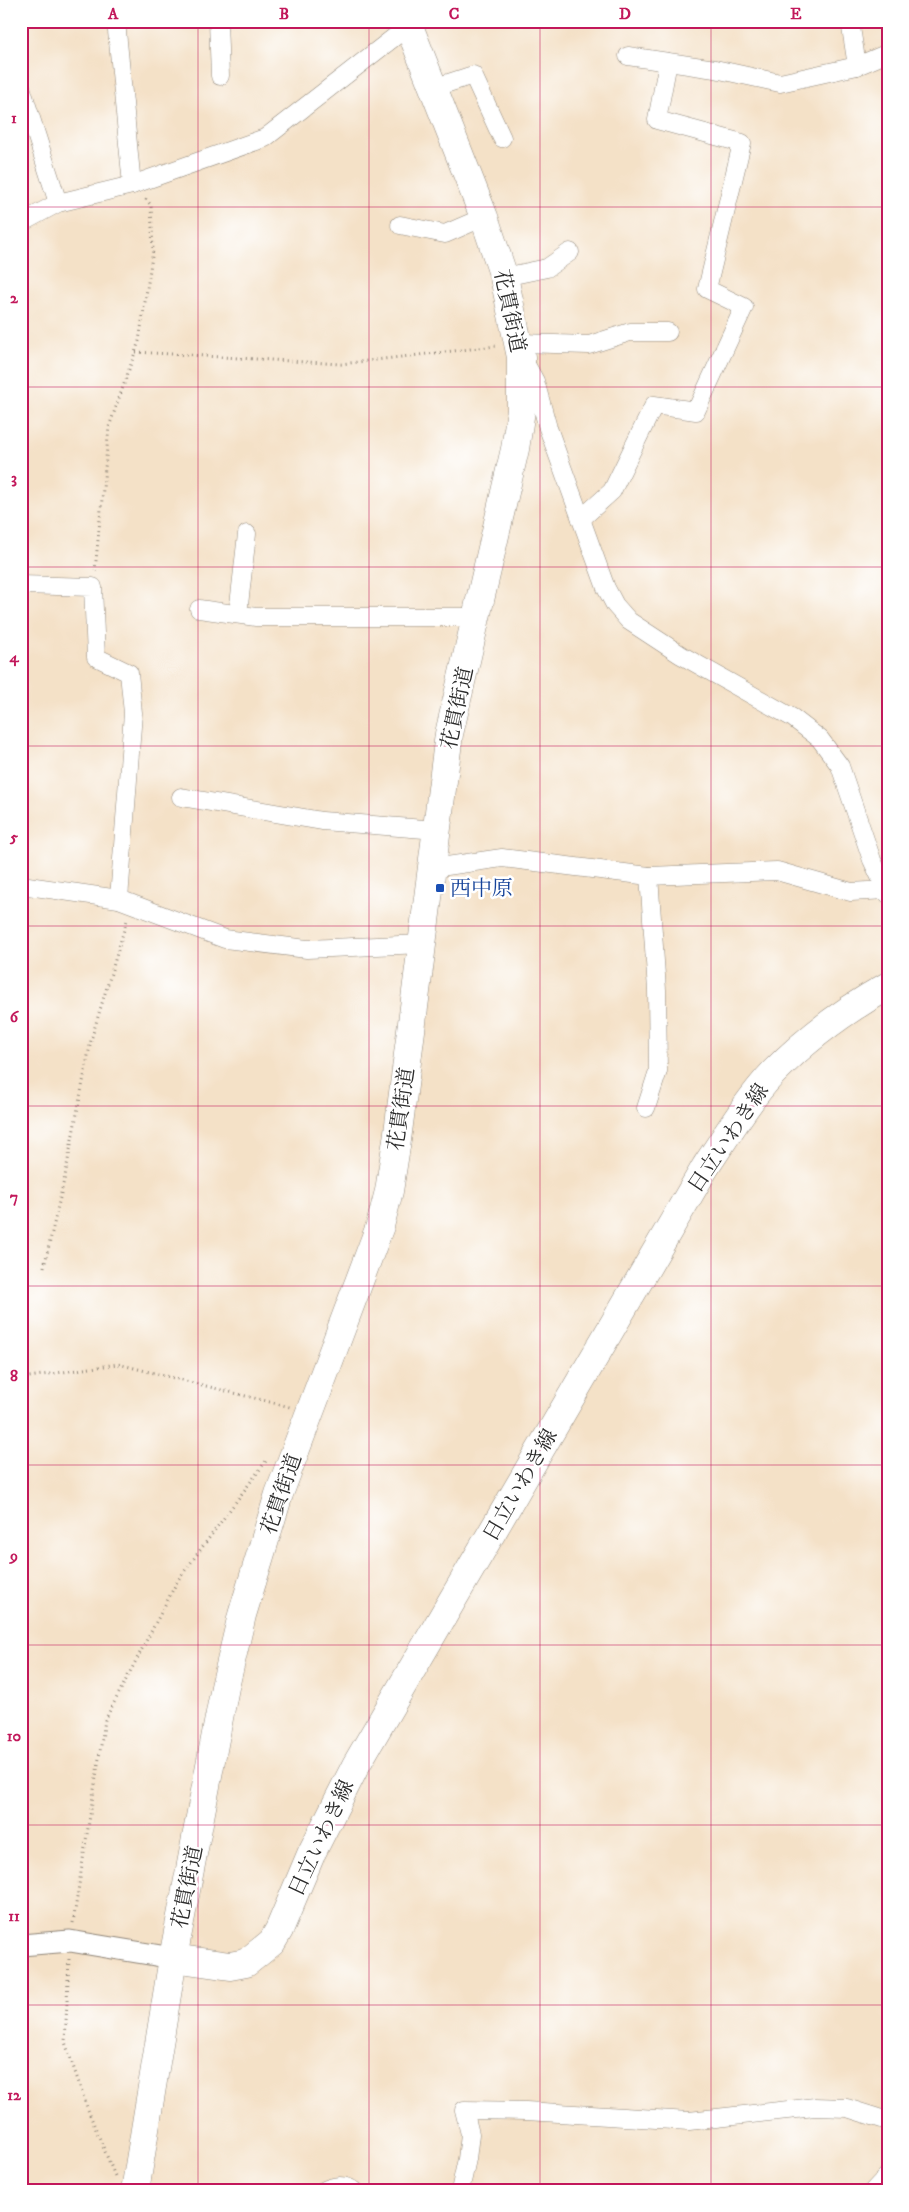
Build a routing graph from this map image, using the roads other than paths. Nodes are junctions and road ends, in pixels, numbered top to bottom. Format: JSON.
{"nodes":[{"id":1,"x":116,"y":21,"type":"edge"},
{"id":2,"x":218,"y":21,"type":"edge"},
{"id":3,"x":850,"y":21,"type":"edge"},
{"id":4,"x":411,"y":23,"type":"edge"},
{"id":5,"x":888,"y":53,"type":"edge"},
{"id":6,"x":628,"y":56,"type":"dead end"},
{"id":7,"x":668,"y":62,"type":"junction"},
{"id":8,"x":856,"y":66,"type":"junction"},
{"id":9,"x":220,"y":76,"type":"dead end"},
{"id":10,"x":21,"y":87,"type":"edge"},
{"id":11,"x":433,"y":88,"type":"junction"},
{"id":12,"x":502,"y":138,"type":"dead end"},
{"id":13,"x":132,"y":185,"type":"junction"},
{"id":14,"x":58,"y":203,"type":"junction"},
{"id":15,"x":484,"y":217,"type":"junction"},
{"id":16,"x":21,"y":223,"type":"edge"},
{"id":17,"x":400,"y":225,"type":"dead end"},
{"id":18,"x":570,"y":252,"type":"dead end"},
{"id":19,"x":504,"y":276,"type":"junction"},
{"id":20,"x":668,"y":332,"type":"dead end"},
{"id":21,"x":520,"y":350,"type":"junction"},
{"id":22,"x":581,"y":519,"type":"junction"},
{"id":23,"x":247,"y":534,"type":"dead end"},
{"id":24,"x":21,"y":585,"type":"edge"},
{"id":25,"x":199,"y":609,"type":"dead end"},
{"id":26,"x":238,"y":614,"type":"junction"},
{"id":27,"x":476,"y":616,"type":"junction"},
{"id":28,"x":181,"y":797,"type":"dead end"},
{"id":29,"x":437,"y":830,"type":"junction"},
{"id":30,"x":433,"y":868,"type":"junction"},
{"id":31,"x":649,"y":876,"type":"junction"},
{"id":32,"x":21,"y":885,"type":"edge"},
{"id":33,"x":887,"y":892,"type":"edge"},
{"id":34,"x":125,"y":902,"type":"junction"},
{"id":35,"x":423,"y":944,"type":"junction"},
{"id":36,"x":888,"y":986,"type":"edge"},
{"id":37,"x":646,"y":1108,"type":"dead end"},
{"id":38,"x":21,"y":1945,"type":"edge"},
{"id":39,"x":173,"y":1958,"type":"junction"},
{"id":40,"x":888,"y":2121,"type":"edge"},
{"id":41,"x":888,"y":2176,"type":"edge"},
{"id":42,"x":125,"y":2187,"type":"edge"},
{"id":43,"x":323,"y":2191,"type":"edge"},
{"id":44,"x":354,"y":2191,"type":"edge"},
{"id":45,"x":460,"y":2191,"type":"edge"},
{"id":46,"x":873,"y":2191,"type":"edge"}],
"edges":[{"from":1,"to":13,"type":"street"},
{"from":2,"to":9,"type":"street"},
{"from":3,"to":8,"type":"street"},
{"from":4,"to":11,"type":"main road","name":"花貫街道"},
{"from":4,"to":13,"type":"street"},
{"from":5,"to":8,"type":"street"},
{"from":6,"to":7,"type":"street"},
{"from":7,"to":8,"type":"street"},
{"from":7,"to":22,"type":"street"},
{"from":10,"to":14,"type":"street"},
{"from":11,"to":12,"type":"street"},
{"from":11,"to":15,"type":"main road","name":"花貫街道"},
{"from":13,"to":14,"type":"street"},
{"from":14,"to":16,"type":"street"},
{"from":15,"to":17,"type":"street"},
{"from":15,"to":19,"type":"main road","name":"花貫街道"},
{"from":18,"to":19,"type":"street"},
{"from":19,"to":21,"type":"main road","name":"花貫街道"},
{"from":20,"to":21,"type":"street"},
{"from":21,"to":22,"type":"street"},
{"from":21,"to":27,"type":"main road","name":"花貫街道"},
{"from":22,"to":33,"type":"street"},
{"from":23,"to":26,"type":"street"},
{"from":24,"to":34,"type":"street"},
{"from":25,"to":26,"type":"street"},
{"from":26,"to":27,"type":"street"},
{"from":27,"to":29,"type":"main road","name":"花貫街道"},
{"from":28,"to":29,"type":"street"},
{"from":29,"to":30,"type":"main road","name":"花貫街道"},
{"from":30,"to":31,"type":"street"},
{"from":30,"to":35,"type":"main road","name":"花貫街道"},
{"from":31,"to":33,"type":"street"},
{"from":31,"to":37,"type":"street"},
{"from":32,"to":34,"type":"street"},
{"from":34,"to":35,"type":"street"},
{"from":35,"to":39,"type":"main road","name":"花貫街道"},
{"from":36,"to":39,"type":"main road","name":"日立いわき線"},
{"from":38,"to":39,"type":"street"},
{"from":39,"to":42,"type":"main road","name":"花貫街道"},
{"from":40,"to":45,"type":"street"},
{"from":41,"to":46,"type":"street"},
{"from":43,"to":44,"type":"street"}]}
